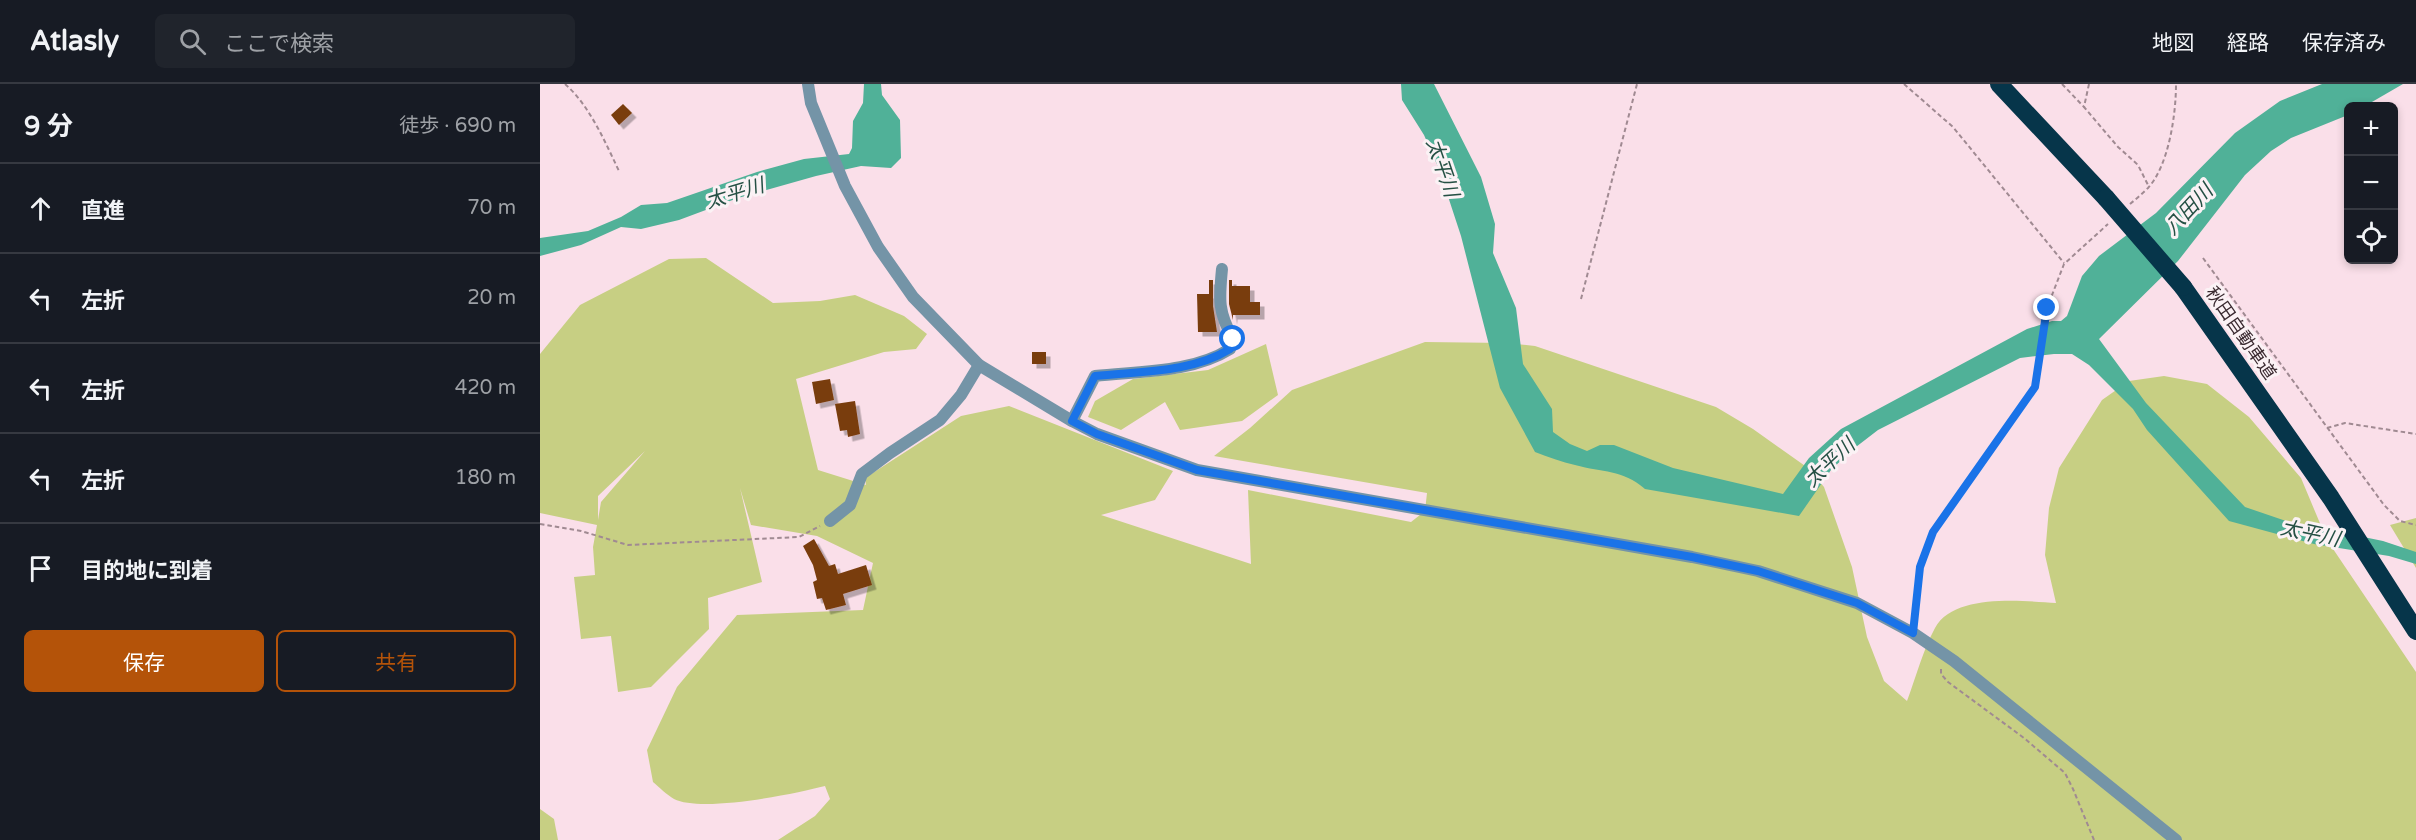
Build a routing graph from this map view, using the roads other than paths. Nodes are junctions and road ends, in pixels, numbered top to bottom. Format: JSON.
{"nodes":[{"id":1,"x":808,"y":84,"type":"edge"},
{"id":2,"x":1999,"y":84,"type":"edge"},
{"id":3,"x":1222,"y":269,"type":"dead end"},
{"id":4,"x":979,"y":365,"type":"junction"},
{"id":5,"x":1072,"y":421,"type":"junction"},
{"id":6,"x":830,"y":521,"type":"road end"},
{"id":7,"x":2416,"y":631,"type":"edge"},
{"id":8,"x":2176,"y":840,"type":"edge"}],
"edges":[{"from":1,"to":4,"type":"street"},
{"from":2,"to":7,"type":"highway","name":"秋田自動車道","bridge":true},
{"from":3,"to":5,"type":"street"},
{"from":4,"to":5,"type":"street"},
{"from":4,"to":6,"type":"street"},
{"from":5,"to":8,"type":"street"}]}
